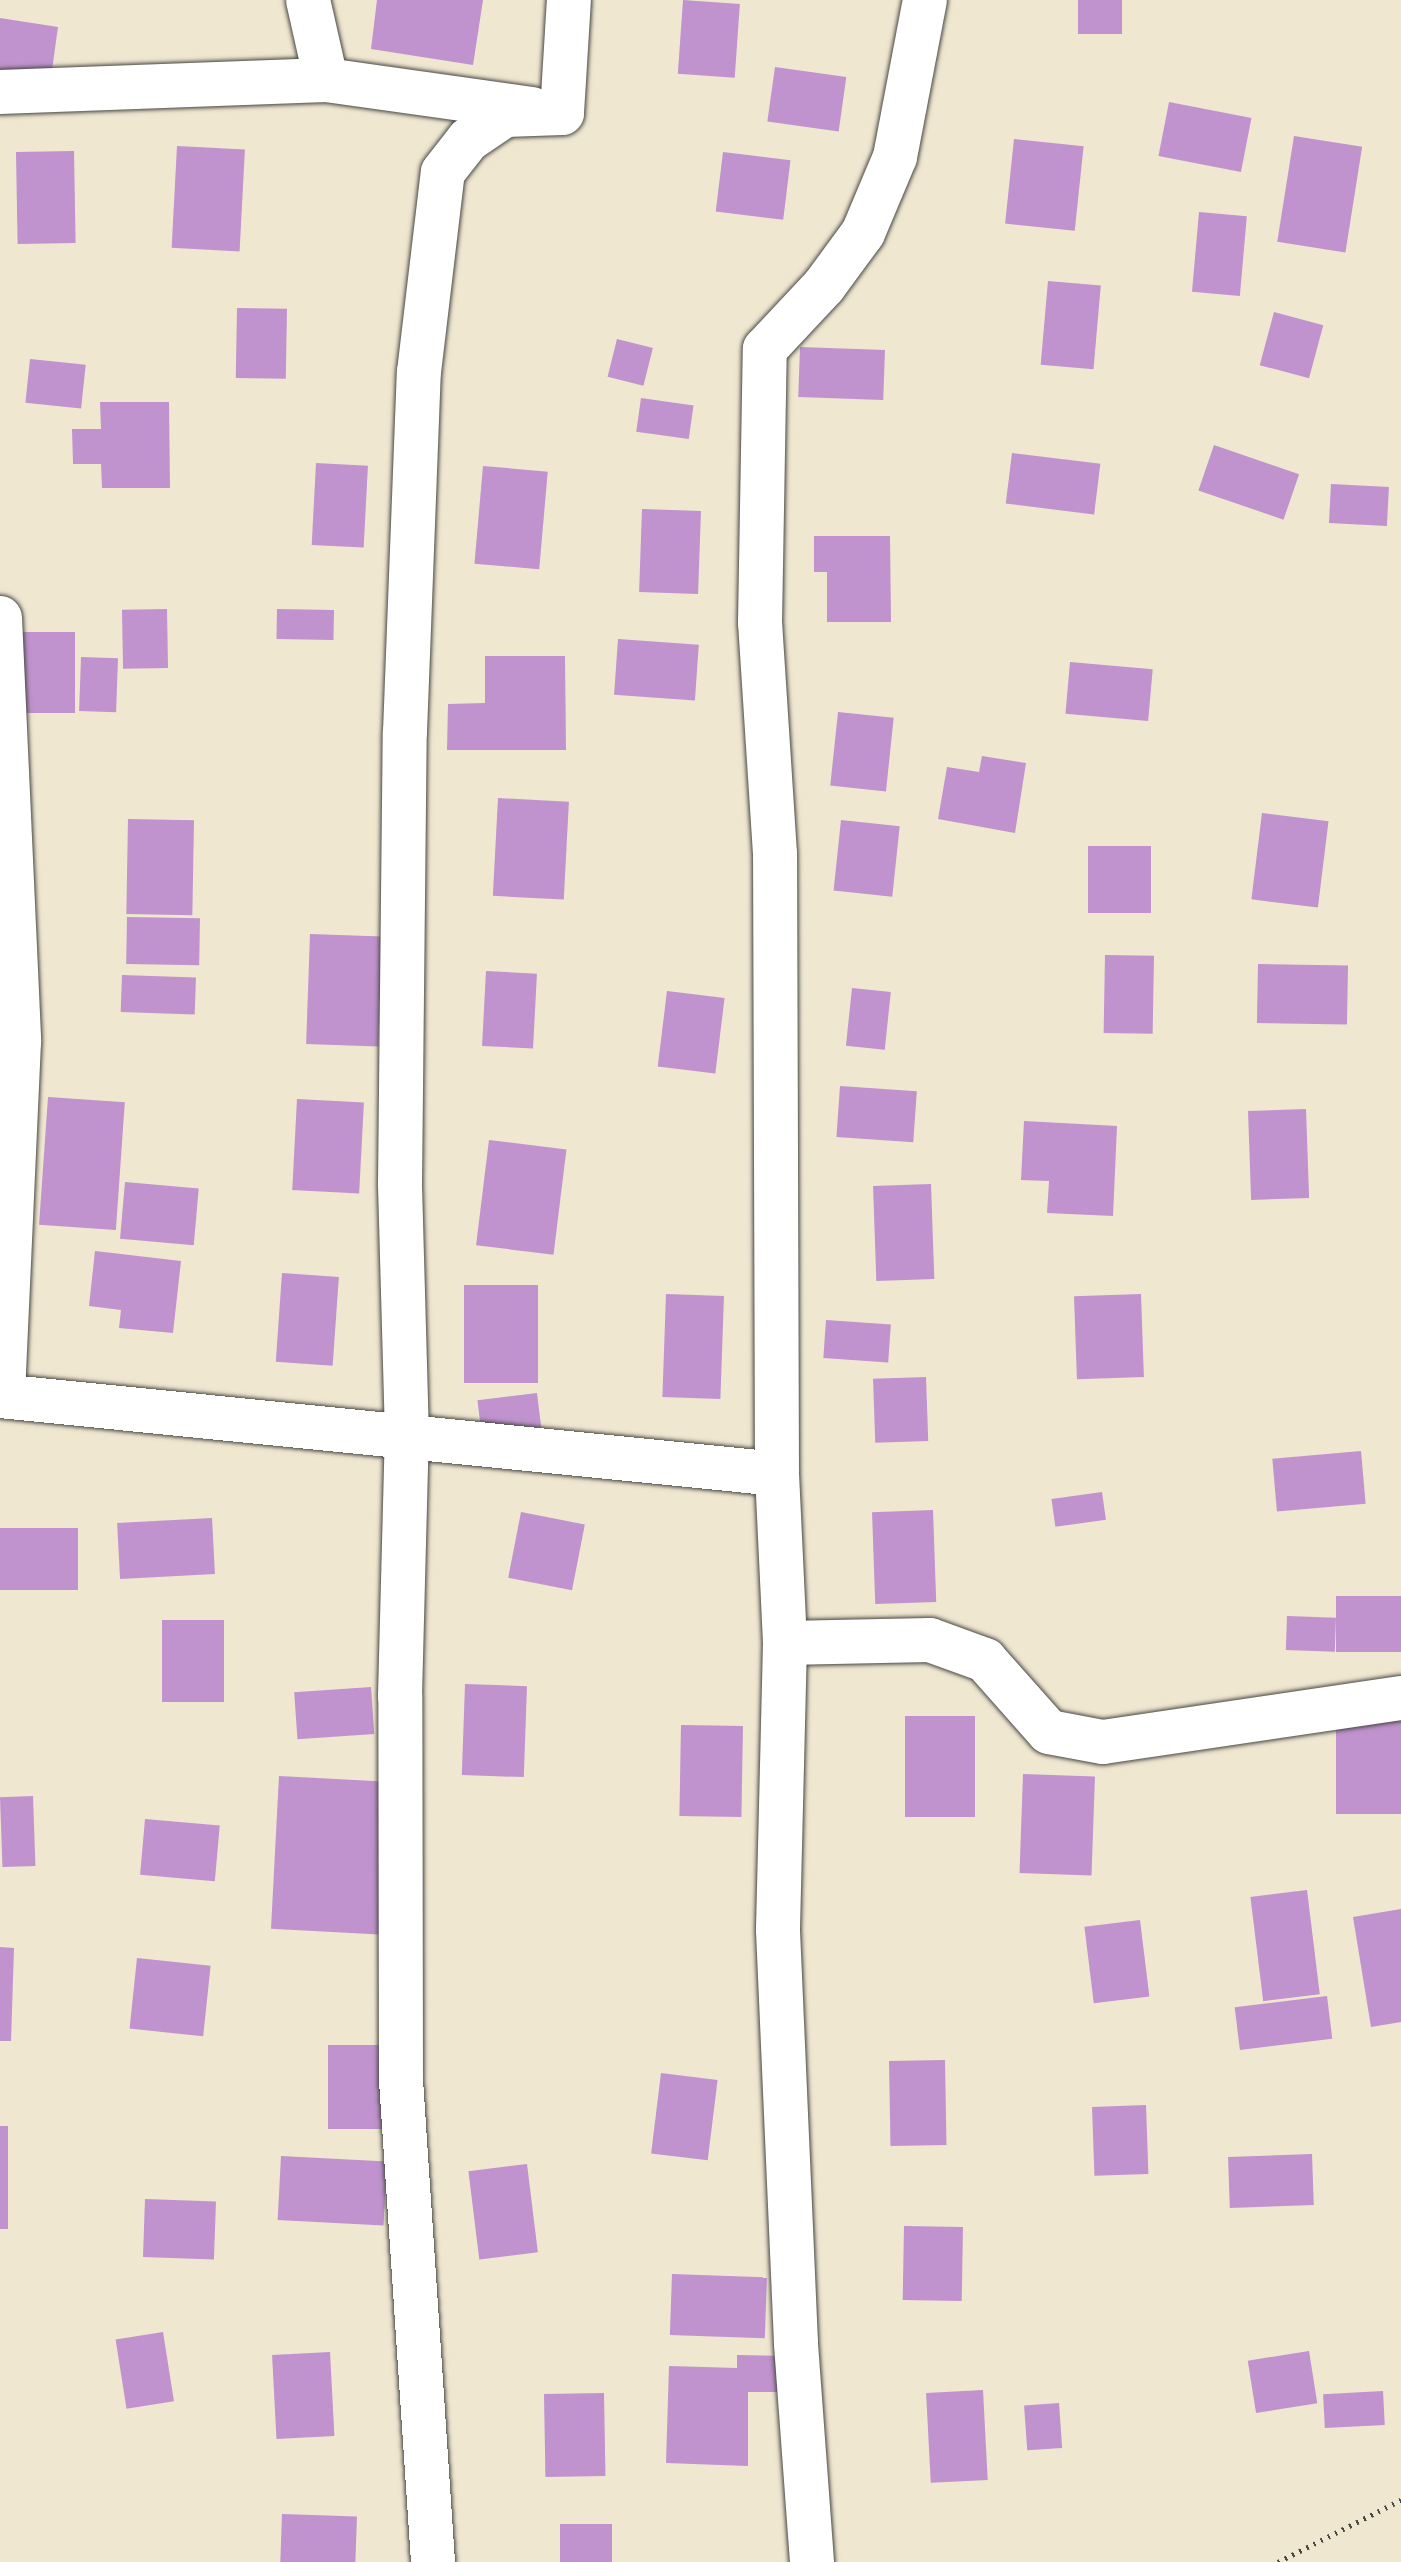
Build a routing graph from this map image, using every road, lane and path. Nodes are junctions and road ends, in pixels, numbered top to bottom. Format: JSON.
{"nodes":[{"id":1,"x":308,"y":0,"type":"edge"},
{"id":2,"x":569,"y":0,"type":"edge"},
{"id":3,"x":925,"y":0,"type":"edge"},
{"id":4,"x":326,"y":80,"type":"junction"},
{"id":5,"x":0,"y":92,"type":"edge"},
{"id":6,"x":562,"y":113,"type":"junction"},
{"id":7,"x":0,"y":618,"type":"edge"},
{"id":8,"x":2,"y":1396,"type":"edge"},
{"id":9,"x":407,"y":1436,"type":"junction"},
{"id":10,"x":777,"y":1474,"type":"junction"},
{"id":11,"x":785,"y":1643,"type":"junction"},
{"id":12,"x":1401,"y":1698,"type":"edge"},
{"id":13,"x":1401,"y":2500,"type":"edge"},
{"id":14,"x":433,"y":2562,"type":"edge"},
{"id":15,"x":812,"y":2562,"type":"edge"},
{"id":16,"x":1278,"y":2562,"type":"edge"}],
"edges":[{"from":1,"to":4,"type":"street"},
{"from":2,"to":6,"type":"street"},
{"from":3,"to":10,"type":"street"},
{"from":4,"to":5,"type":"street"},
{"from":4,"to":6,"type":"street"},
{"from":6,"to":9,"type":"street"},
{"from":7,"to":8,"type":"street"},
{"from":8,"to":9,"type":"street"},
{"from":9,"to":10,"type":"street"},
{"from":9,"to":14,"type":"street"},
{"from":10,"to":11,"type":"street"},
{"from":11,"to":12,"type":"street"},
{"from":11,"to":15,"type":"street"},
{"from":13,"to":16,"type":"path"}]}
